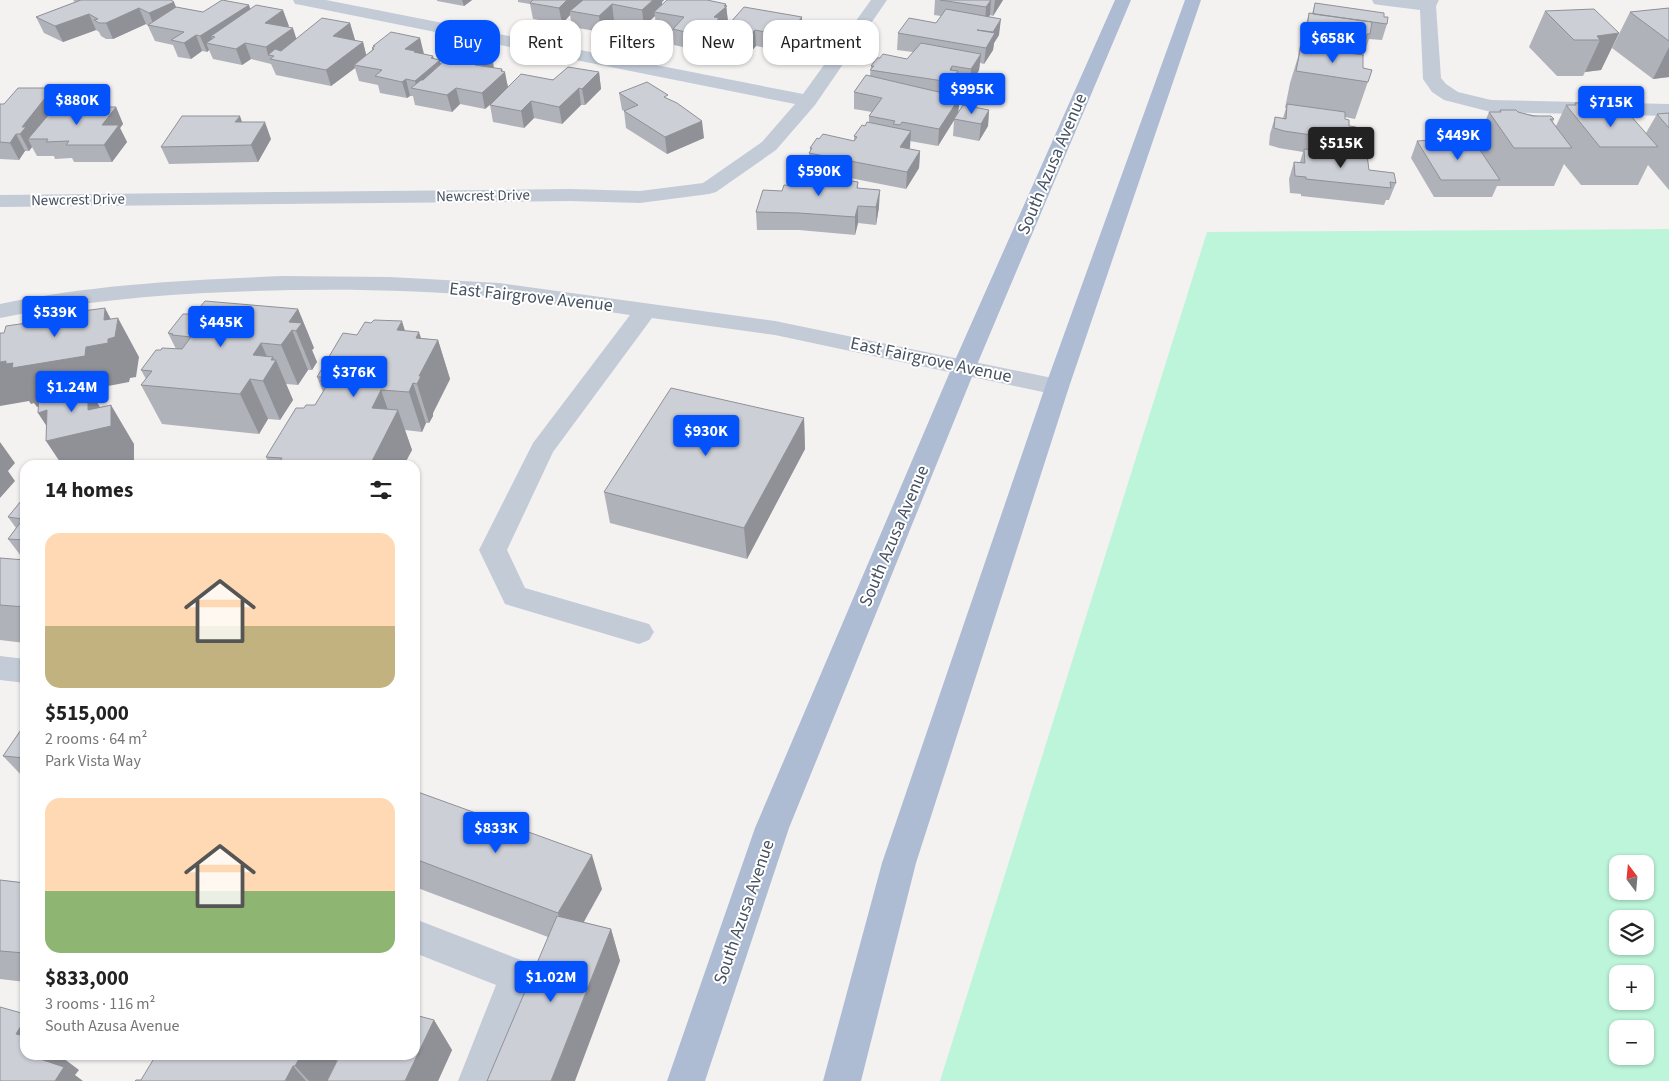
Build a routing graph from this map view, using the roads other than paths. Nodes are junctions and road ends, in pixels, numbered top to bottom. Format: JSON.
{"nodes":[{"id":1,"x":301,"y":0,"type":"edge"},
{"id":2,"x":879,"y":0,"type":"edge"},
{"id":3,"x":1123,"y":0,"type":"edge"},
{"id":4,"x":1193,"y":0,"type":"edge"},
{"id":5,"x":1380,"y":0,"type":"edge"},
{"id":6,"x":1430,"y":3,"type":"edge"},
{"id":7,"x":808,"y":101,"type":"junction"},
{"id":8,"x":1669,"y":110,"type":"edge"},
{"id":9,"x":0,"y":201,"type":"edge"},
{"id":10,"x":645,"y":310,"type":"junction"},
{"id":11,"x":0,"y":311,"type":"edge"},
{"id":12,"x":964,"y":367,"type":"junction"},
{"id":13,"x":1057,"y":387,"type":"junction"},
{"id":14,"x":639,"y":632,"type":"dead end"},
{"id":15,"x":0,"y":668,"type":"edge"},
{"id":16,"x":20,"y":670,"type":"edge"},
{"id":17,"x":420,"y":938,"type":"edge"},
{"id":18,"x":476,"y":1081,"type":"edge"},
{"id":19,"x":686,"y":1081,"type":"edge"},
{"id":20,"x":842,"y":1081,"type":"edge"}],
"edges":[{"from":1,"to":7,"type":"street"},
{"from":2,"to":7,"type":"street","name":"Newcrest Drive"},
{"from":3,"to":12,"type":"main road","name":"South Azusa Avenue"},
{"from":4,"to":13,"type":"main road"},
{"from":5,"to":6,"type":"street"},
{"from":6,"to":8,"type":"street"},
{"from":7,"to":9,"type":"street","name":"Newcrest Drive"},
{"from":10,"to":11,"type":"street","name":"East Fairgrove Avenue"},
{"from":10,"to":12,"type":"street","name":"East Fairgrove Avenue"},
{"from":10,"to":14,"type":"street"},
{"from":12,"to":13,"type":"street","name":"East Fairgrove Avenue"},
{"from":12,"to":19,"type":"main road","name":"South Azusa Avenue"},
{"from":13,"to":20,"type":"main road"},
{"from":15,"to":16,"type":"street"},
{"from":17,"to":18,"type":"street"}]}
